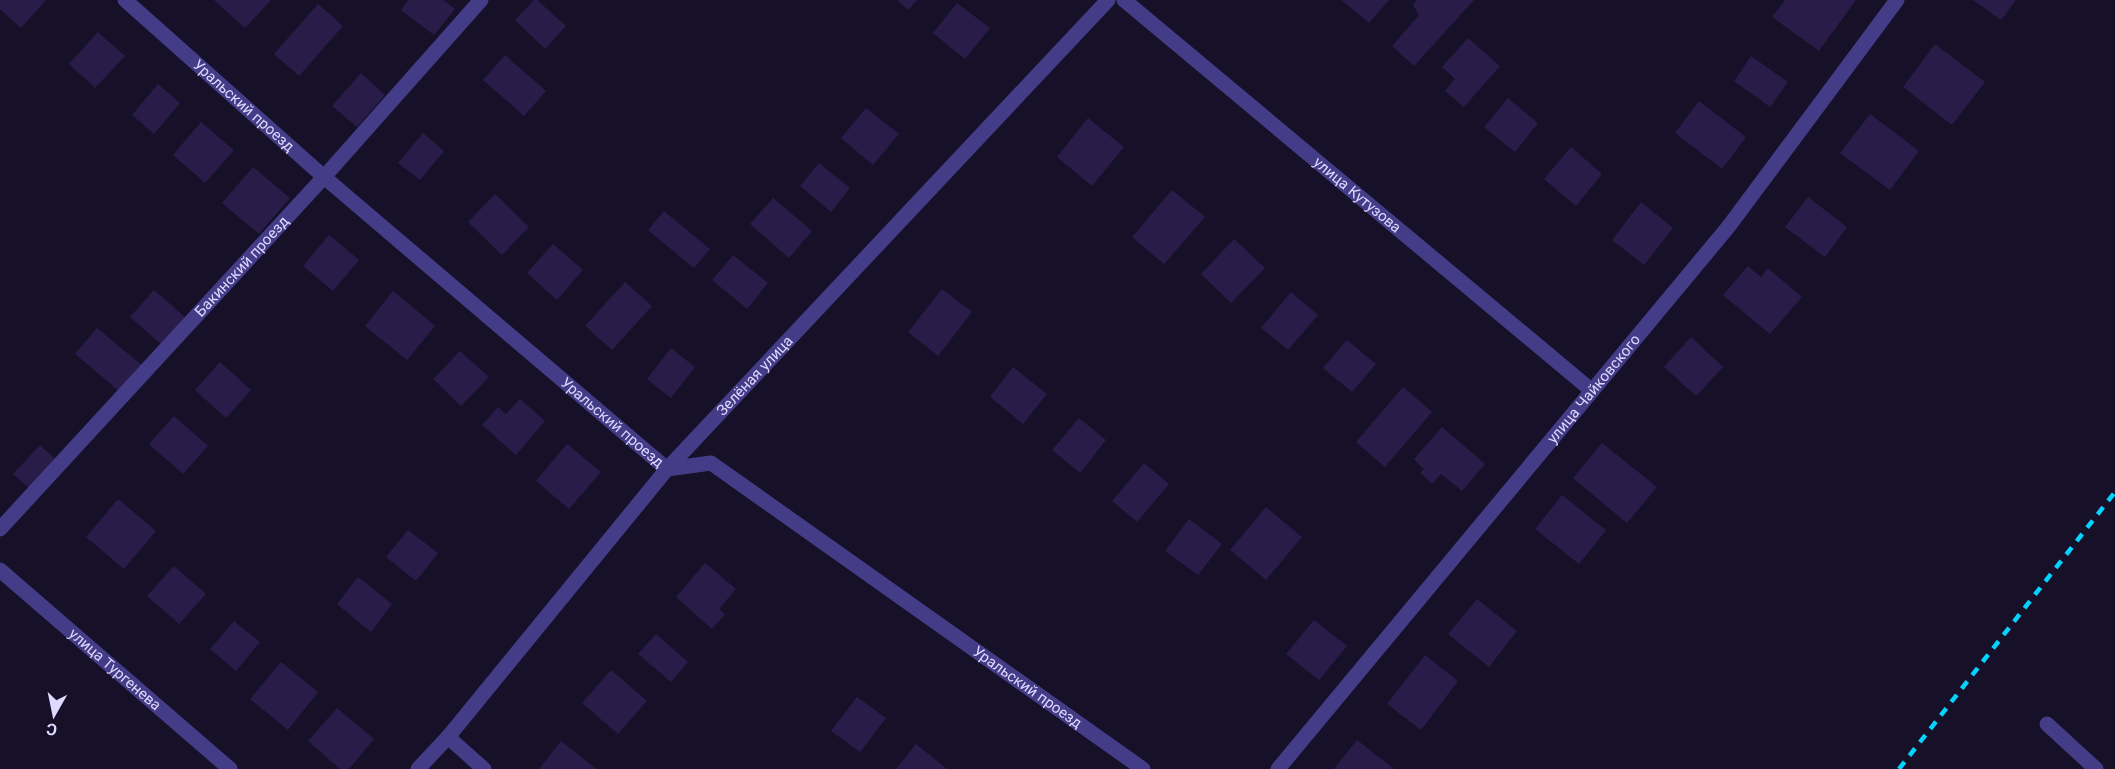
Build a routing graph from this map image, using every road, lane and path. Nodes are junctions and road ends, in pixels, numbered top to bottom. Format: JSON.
{"nodes":[{"id":1,"x":125,"y":0,"type":"edge"},
{"id":2,"x":481,"y":0,"type":"edge"},
{"id":3,"x":1108,"y":0,"type":"edge"},
{"id":4,"x":1124,"y":0,"type":"edge"},
{"id":5,"x":1894,"y":1,"type":"edge"},
{"id":6,"x":324,"y":177,"type":"junction"},
{"id":7,"x":1591,"y":390,"type":"junction"},
{"id":8,"x":668,"y":469,"type":"junction"},
{"id":9,"x":0,"y":529,"type":"edge"},
{"id":10,"x":0,"y":570,"type":"edge"},
{"id":11,"x":2047,"y":724,"type":"dead end"},
{"id":12,"x":448,"y":737,"type":"junction"},
{"id":13,"x":230,"y":769,"type":"edge"},
{"id":14,"x":418,"y":769,"type":"edge"},
{"id":15,"x":484,"y":769,"type":"edge"},
{"id":16,"x":1143,"y":769,"type":"edge"},
{"id":17,"x":1278,"y":769,"type":"edge"},
{"id":18,"x":2097,"y":769,"type":"edge"}],
"edges":[{"from":1,"to":6,"type":"street","name":"Уральский проезд"},
{"from":2,"to":6,"type":"street","name":"Бакинский проезд"},
{"from":3,"to":8,"type":"street","name":"Зелёная улица"},
{"from":4,"to":7,"type":"street","name":"улица Кутузова"},
{"from":5,"to":7,"type":"street","name":"улица Чайковского"},
{"from":6,"to":8,"type":"street","name":"Уральский проезд"},
{"from":6,"to":9,"type":"street","name":"Бакинский проезд"},
{"from":7,"to":17,"type":"street","name":"улица Чайковского"},
{"from":8,"to":12,"type":"street","name":"Зелёная улица"},
{"from":8,"to":16,"type":"street","name":"Уральский проезд"},
{"from":10,"to":13,"type":"street","name":"улица Тургенева"},
{"from":11,"to":18,"type":"street"},
{"from":12,"to":14,"type":"street","name":"Зелёная улица"},
{"from":12,"to":15,"type":"street"}]}
